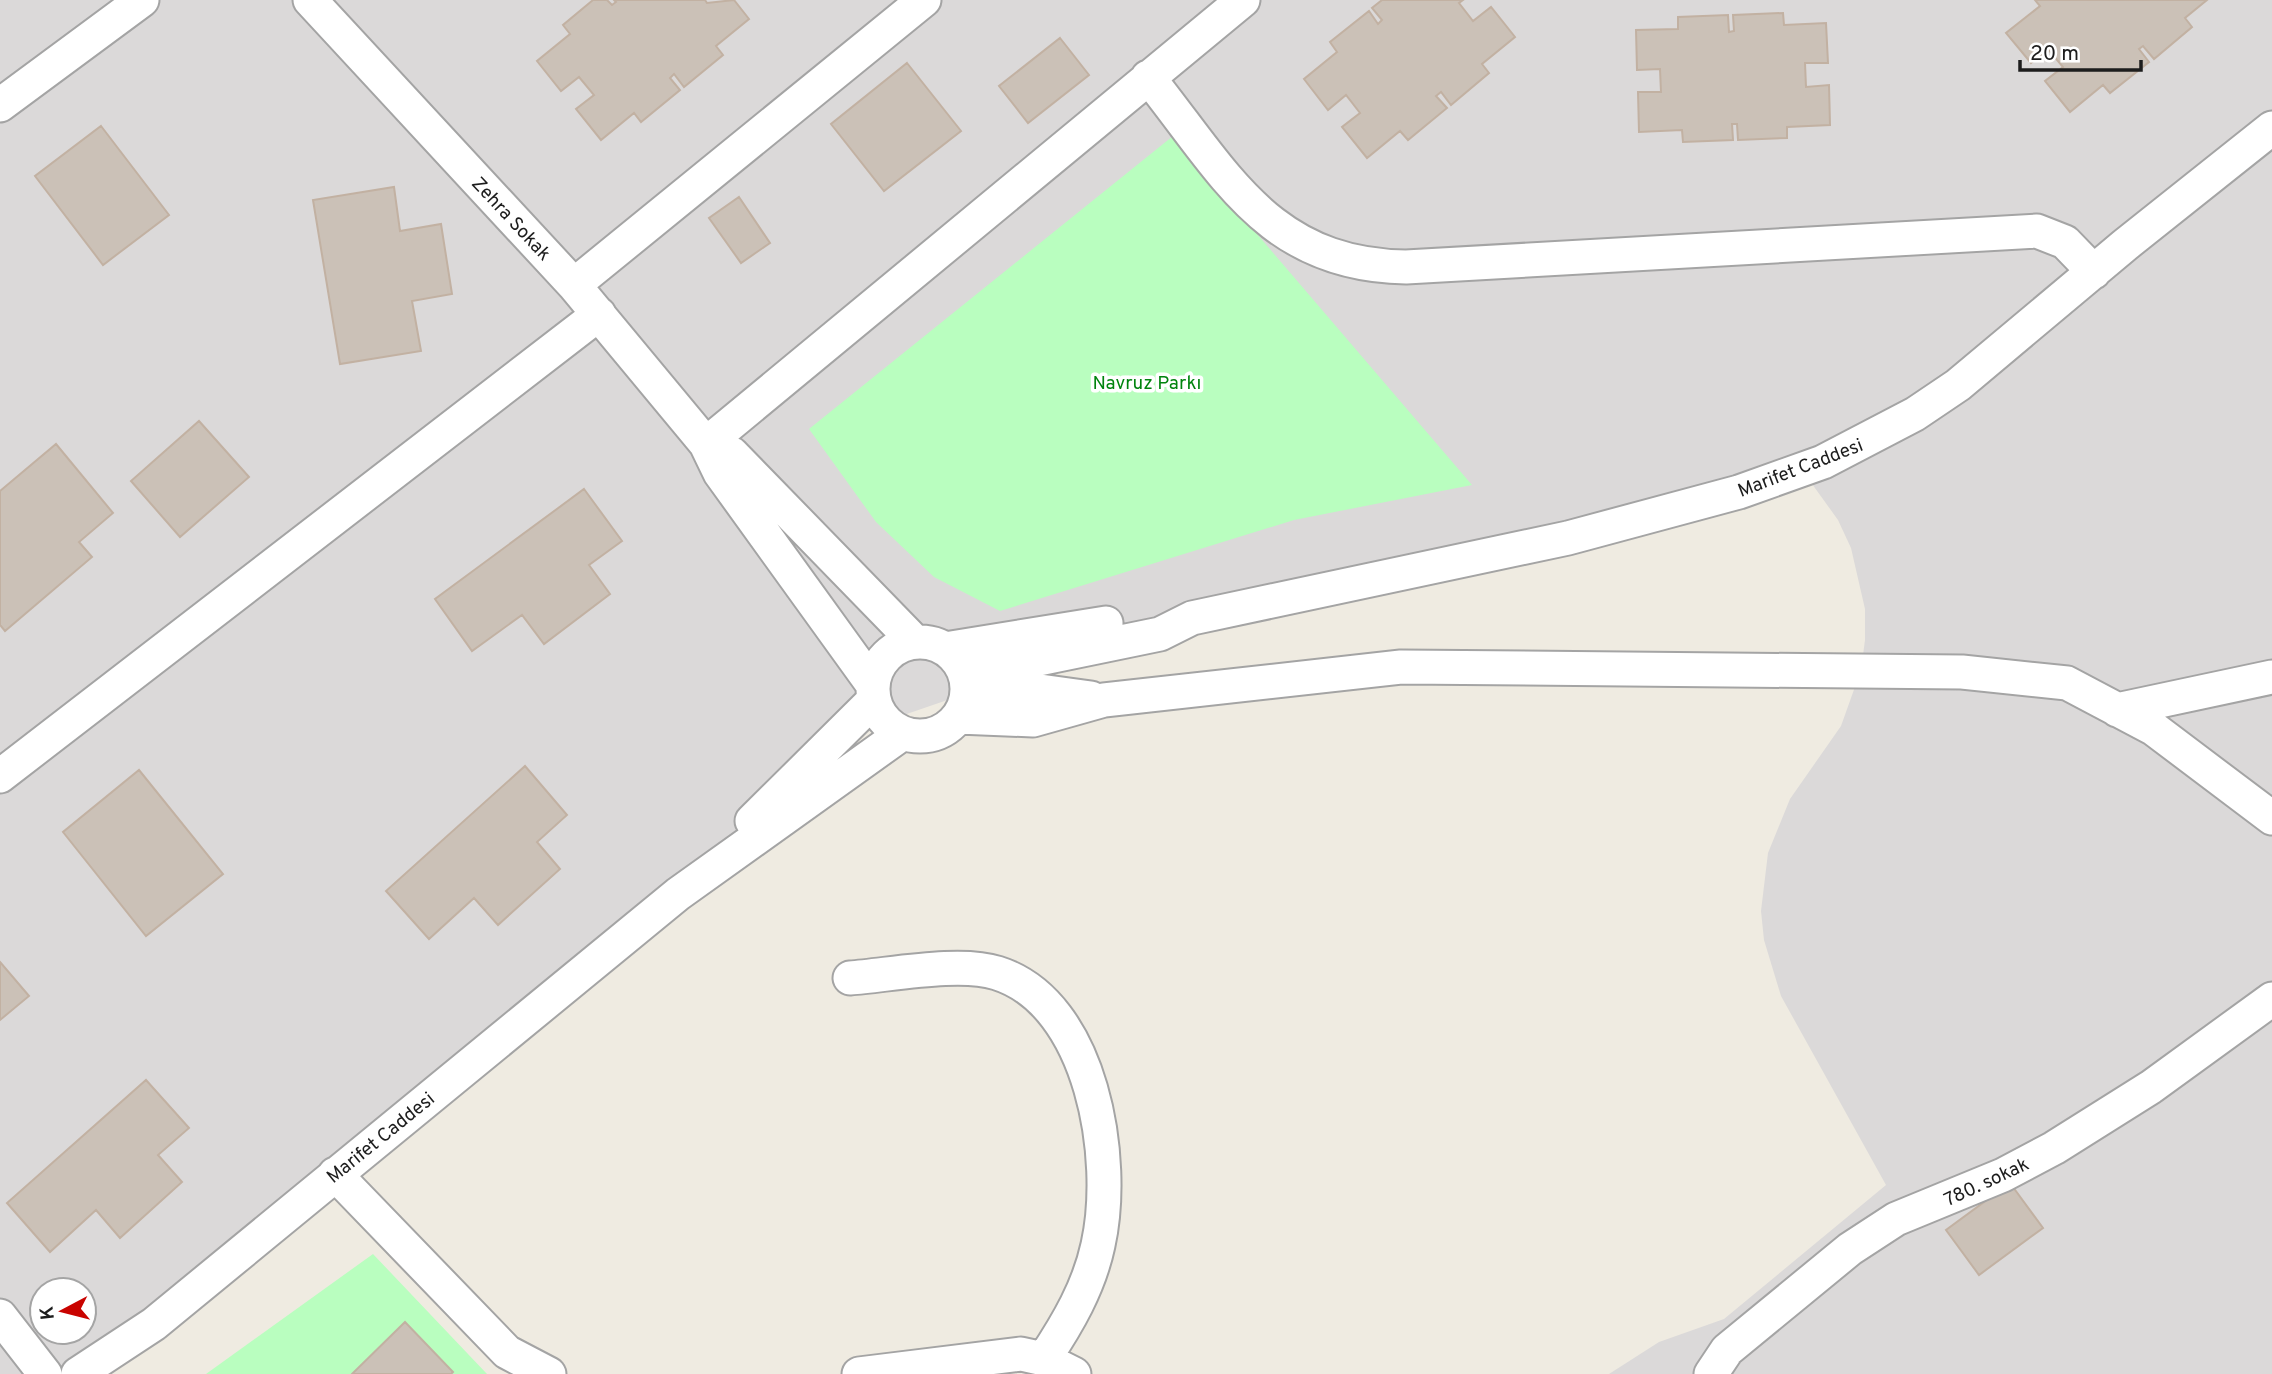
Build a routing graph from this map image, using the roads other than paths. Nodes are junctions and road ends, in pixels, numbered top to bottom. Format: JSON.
{"nodes":[{"id":1,"x":142,"y":0,"type":"edge"},
{"id":2,"x":310,"y":0,"type":"edge"},
{"id":3,"x":925,"y":0,"type":"edge"},
{"id":4,"x":1230,"y":4,"type":"edge"},
{"id":5,"x":1148,"y":77,"type":"junction"},
{"id":6,"x":0,"y":105,"type":"edge"},
{"id":7,"x":2272,"y":128,"type":"edge"},
{"id":8,"x":2094,"y":272,"type":"junction"},
{"id":9,"x":574,"y":285,"type":"junction"},
{"id":10,"x":599,"y":314,"type":"junction"},
{"id":11,"x":706,"y":444,"type":"junction"},
{"id":12,"x":950,"y":674,"type":"junction"},
{"id":13,"x":2272,"y":677,"type":"edge"},
{"id":14,"x":874,"y":693,"type":"junction"},
{"id":15,"x":2118,"y":710,"type":"junction"},
{"id":16,"x":903,"y":733,"type":"junction"},
{"id":17,"x":0,"y":776,"type":"edge"},
{"id":18,"x":2272,"y":818,"type":"edge"},
{"id":19,"x":678,"y":894,"type":"junction"},
{"id":20,"x":850,"y":978,"type":"dead end"},
{"id":21,"x":2272,"y":999,"type":"edge"},
{"id":22,"x":335,"y":1174,"type":"junction"},
{"id":23,"x":0,"y":1316,"type":"edge"},
{"id":24,"x":1044,"y":1359,"type":"junction"},
{"id":25,"x":45,"y":1374,"type":"edge"},
{"id":26,"x":78,"y":1374,"type":"edge"},
{"id":27,"x":550,"y":1374,"type":"edge"},
{"id":28,"x":859,"y":1374,"type":"edge"},
{"id":29,"x":1074,"y":1374,"type":"edge"},
{"id":30,"x":1711,"y":1374,"type":"edge"}],
"edges":[{"from":1,"to":6,"type":"street"},
{"from":2,"to":9,"type":"street","name":"Zehra Sokak"},
{"from":3,"to":9,"type":"street"},
{"from":4,"to":5,"type":"street"},
{"from":5,"to":8,"type":"street"},
{"from":5,"to":11,"type":"street"},
{"from":7,"to":8,"type":"street","name":"Marifet Caddesi"},
{"from":8,"to":12,"type":"street","name":"Marifet Caddesi"},
{"from":9,"to":10,"type":"street","name":"Zehra Sokak"},
{"from":10,"to":11,"type":"street","name":"Zehra Sokak"},
{"from":10,"to":17,"type":"street"},
{"from":11,"to":12,"type":"street"},
{"from":11,"to":14,"type":"street"},
{"from":12,"to":14,"type":"street"},
{"from":12,"to":15,"type":"street"},
{"from":12,"to":16,"type":"street"},
{"from":13,"to":15,"type":"street"},
{"from":14,"to":16,"type":"street"},
{"from":14,"to":19,"type":"street"},
{"from":15,"to":18,"type":"street"},
{"from":16,"to":19,"type":"street"},
{"from":19,"to":22,"type":"street","name":"Marifet Caddesi"},
{"from":20,"to":24,"type":"street"},
{"from":21,"to":30,"type":"street","name":"780. sokak"},
{"from":22,"to":26,"type":"street","name":"Marifet Caddesi"},
{"from":22,"to":27,"type":"street"},
{"from":23,"to":25,"type":"street"},
{"from":24,"to":28,"type":"street"},
{"from":24,"to":29,"type":"street"}]}
